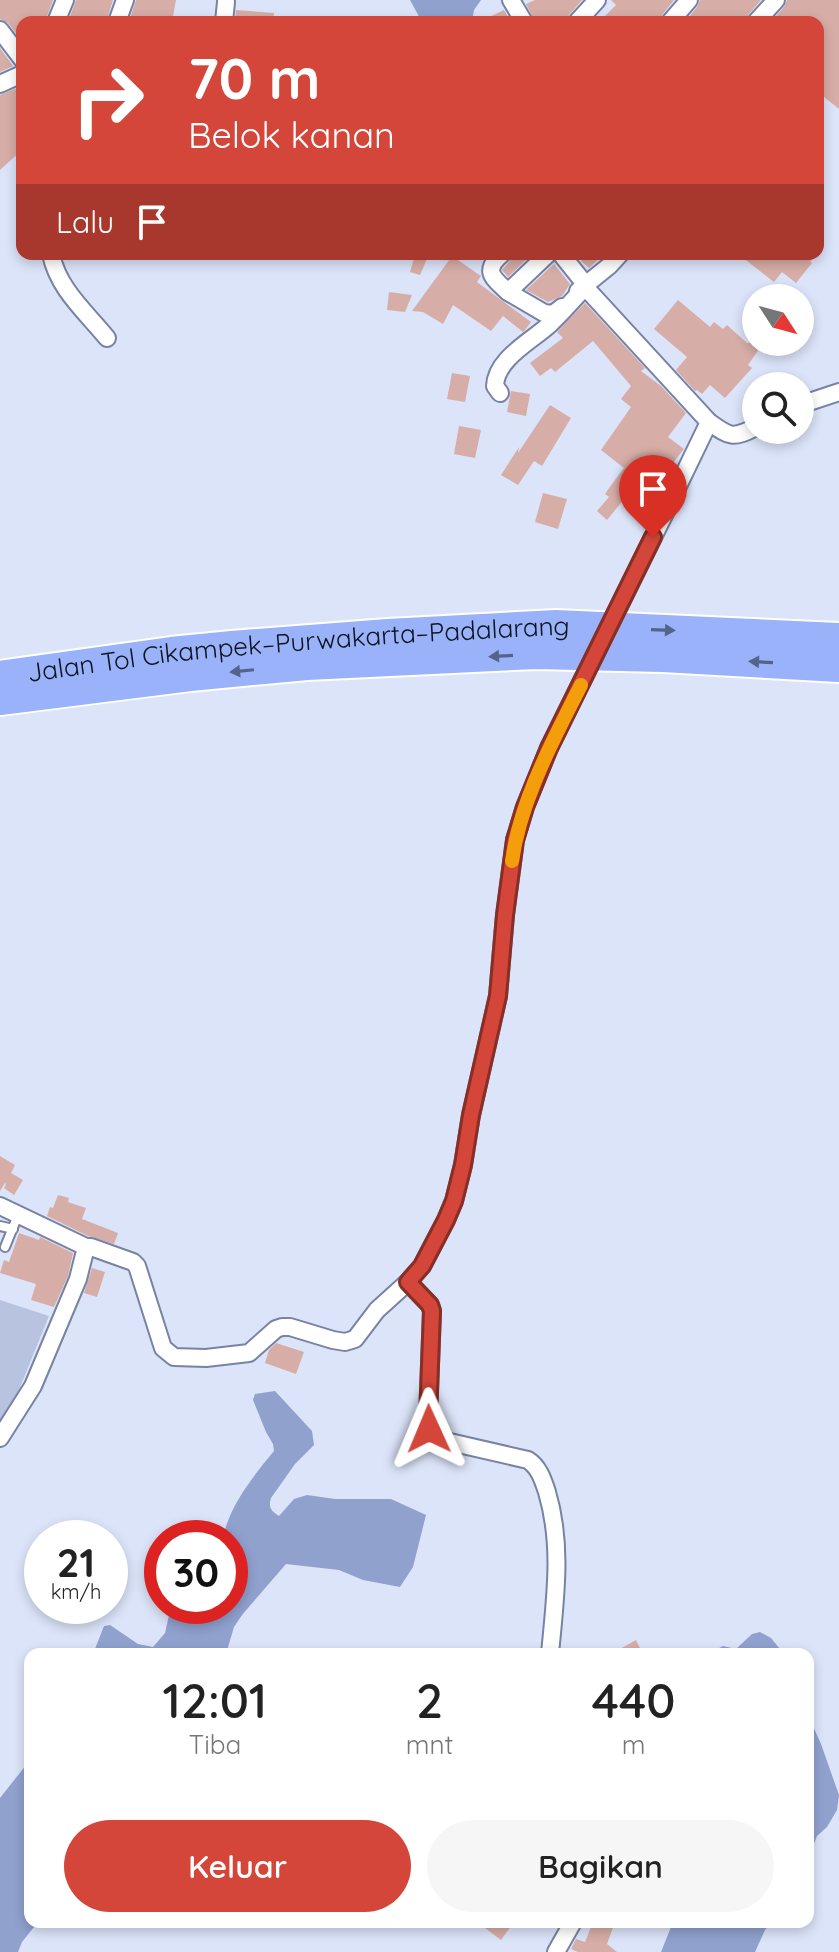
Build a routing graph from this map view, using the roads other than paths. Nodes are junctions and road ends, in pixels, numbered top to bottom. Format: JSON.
{"nodes":[{"id":1,"x":597,"y":0,"type":"edge"},
{"id":2,"x":689,"y":0,"type":"edge"},
{"id":3,"x":776,"y":0,"type":"edge"},
{"id":4,"x":582,"y":16,"type":"edge"},
{"id":5,"x":675,"y":16,"type":"edge"},
{"id":6,"x":761,"y":16,"type":"edge"},
{"id":7,"x":0,"y":30,"type":"edge"},
{"id":8,"x":16,"y":51,"type":"edge"},
{"id":9,"x":53,"y":260,"type":"edge"},
{"id":10,"x":495,"y":260,"type":"edge"},
{"id":11,"x":542,"y":260,"type":"edge"},
{"id":12,"x":566,"y":260,"type":"edge"},
{"id":13,"x":614,"y":260,"type":"edge"},
{"id":14,"x":585,"y":286,"type":"junction"},
{"id":15,"x":508,"y":292,"type":"junction"},
{"id":16,"x":107,"y":338,"type":"dead end"},
{"id":17,"x":839,"y":392,"type":"edge"},
{"id":18,"x":500,"y":393,"type":"dead end"},
{"id":19,"x":814,"y":400,"type":"edge"},
{"id":20,"x":709,"y":422,"type":"junction"},
{"id":21,"x":742,"y":434,"type":"edge"},
{"id":22,"x":839,"y":638,"type":"edge"},
{"id":23,"x":839,"y":667,"type":"edge"},
{"id":24,"x":0,"y":676,"type":"edge"},
{"id":25,"x":0,"y":700,"type":"edge"},
{"id":26,"x":0,"y":1206,"type":"edge"},
{"id":27,"x":15,"y":1222,"type":"junction"},
{"id":28,"x":0,"y":1226,"type":"edge"},
{"id":29,"x":5,"y":1247,"type":"dead end"},
{"id":30,"x":86,"y":1247,"type":"junction"},
{"id":31,"x":408,"y":1282,"type":"junction"},
{"id":32,"x":0,"y":1438,"type":"edge"},
{"id":33,"x":551,"y":1648,"type":"edge"},
{"id":34,"x":570,"y":1928,"type":"edge"},
{"id":35,"x":556,"y":1952,"type":"edge"}],
"edges":[{"from":1,"to":4,"type":"street"},
{"from":2,"to":5,"type":"street"},
{"from":3,"to":6,"type":"street"},
{"from":7,"to":8,"type":"street"},
{"from":9,"to":16,"type":"street"},
{"from":10,"to":15,"type":"street"},
{"from":11,"to":15,"type":"street"},
{"from":12,"to":14,"type":"street"},
{"from":13,"to":14,"type":"street"},
{"from":14,"to":15,"type":"street"},
{"from":14,"to":18,"type":"street"},
{"from":14,"to":20,"type":"street"},
{"from":17,"to":19,"type":"street"},
{"from":20,"to":21,"type":"street"},
{"from":20,"to":31,"type":"street","bridge":true},
{"from":24,"to":22,"type":"highway","name":"Jalan Tol Cikampek–Purwakarta–Padalarang","one_way":true},
{"from":23,"to":25,"type":"highway","name":"Jalan Tol Cikampek–Purwakarta–Padalarang","one_way":true},
{"from":26,"to":27,"type":"street"},
{"from":27,"to":28,"type":"lane"},
{"from":27,"to":29,"type":"lane"},
{"from":27,"to":30,"type":"street"},
{"from":30,"to":31,"type":"street"},
{"from":30,"to":32,"type":"street"},
{"from":31,"to":33,"type":"street"},
{"from":34,"to":35,"type":"street"}]}
